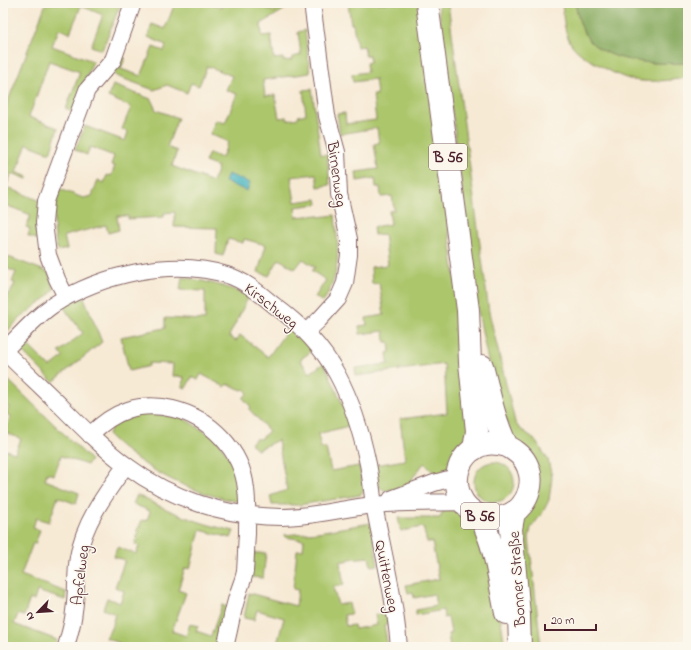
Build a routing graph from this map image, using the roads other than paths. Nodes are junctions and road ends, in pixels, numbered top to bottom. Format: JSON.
{"nodes":[{"id":1,"x":133,"y":3,"type":"edge"},
{"id":2,"x":312,"y":3,"type":"edge"},
{"id":3,"x":428,"y":3,"type":"edge"},
{"id":4,"x":66,"y":297,"type":"junction"},
{"id":5,"x":468,"y":310,"type":"junction"},
{"id":6,"x":306,"y":332,"type":"junction"},
{"id":7,"x":3,"y":351,"type":"edge"},
{"id":8,"x":90,"y":435,"type":"junction"},
{"id":9,"x":507,"y":446,"type":"junction"},
{"id":10,"x":474,"y":449,"type":"junction"},
{"id":11,"x":126,"y":465,"type":"junction"},
{"id":12,"x":456,"y":477,"type":"junction"},
{"id":13,"x":462,"y":502,"type":"junction"},
{"id":14,"x":374,"y":505,"type":"junction"},
{"id":15,"x":514,"y":512,"type":"junction"},
{"id":16,"x":248,"y":515,"type":"junction"},
{"id":17,"x":480,"y":516,"type":"junction"},
{"id":18,"x":66,"y":647,"type":"edge"},
{"id":19,"x":225,"y":647,"type":"edge"},
{"id":20,"x":399,"y":647,"type":"edge"},
{"id":21,"x":514,"y":647,"type":"edge"},
{"id":22,"x":520,"y":647,"type":"edge"}],
"edges":[{"from":1,"to":4,"type":"street"},
{"from":2,"to":6,"type":"street","name":"Birnenweg"},
{"from":3,"to":5,"type":"main road","number":"B 56"},
{"from":4,"to":6,"type":"street","name":"Kirschweg"},
{"from":4,"to":7,"type":"street","name":"Kirschweg"},
{"from":5,"to":9,"type":"main road","number":"B 56"},
{"from":5,"to":10,"type":"main road","number":"B 56"},
{"from":6,"to":14,"type":"street","name":"Kirschweg"},
{"from":7,"to":8,"type":"street"},
{"from":8,"to":11,"type":"street"},
{"from":8,"to":16,"type":"street"},
{"from":9,"to":10,"type":"main road"},
{"from":9,"to":15,"type":"main road","number":"B 56"},
{"from":10,"to":12,"type":"main road"},
{"from":11,"to":16,"type":"street"},
{"from":11,"to":18,"type":"street","name":"Apfelweg"},
{"from":12,"to":13,"type":"main road","number":"B 56"},
{"from":12,"to":14,"type":"street"},
{"from":13,"to":14,"type":"street"},
{"from":13,"to":17,"type":"main road","number":"B 56"},
{"from":14,"to":16,"type":"street"},
{"from":14,"to":20,"type":"street","name":"Quittenweg"},
{"from":15,"to":17,"type":"main road","number":"B 56"},
{"from":15,"to":22,"type":"main road","name":"Bonner Straße","number":"B 56"},
{"from":16,"to":19,"type":"street"},
{"from":17,"to":21,"type":"main road","name":"Bonner Straße","number":"B 56"}]}
